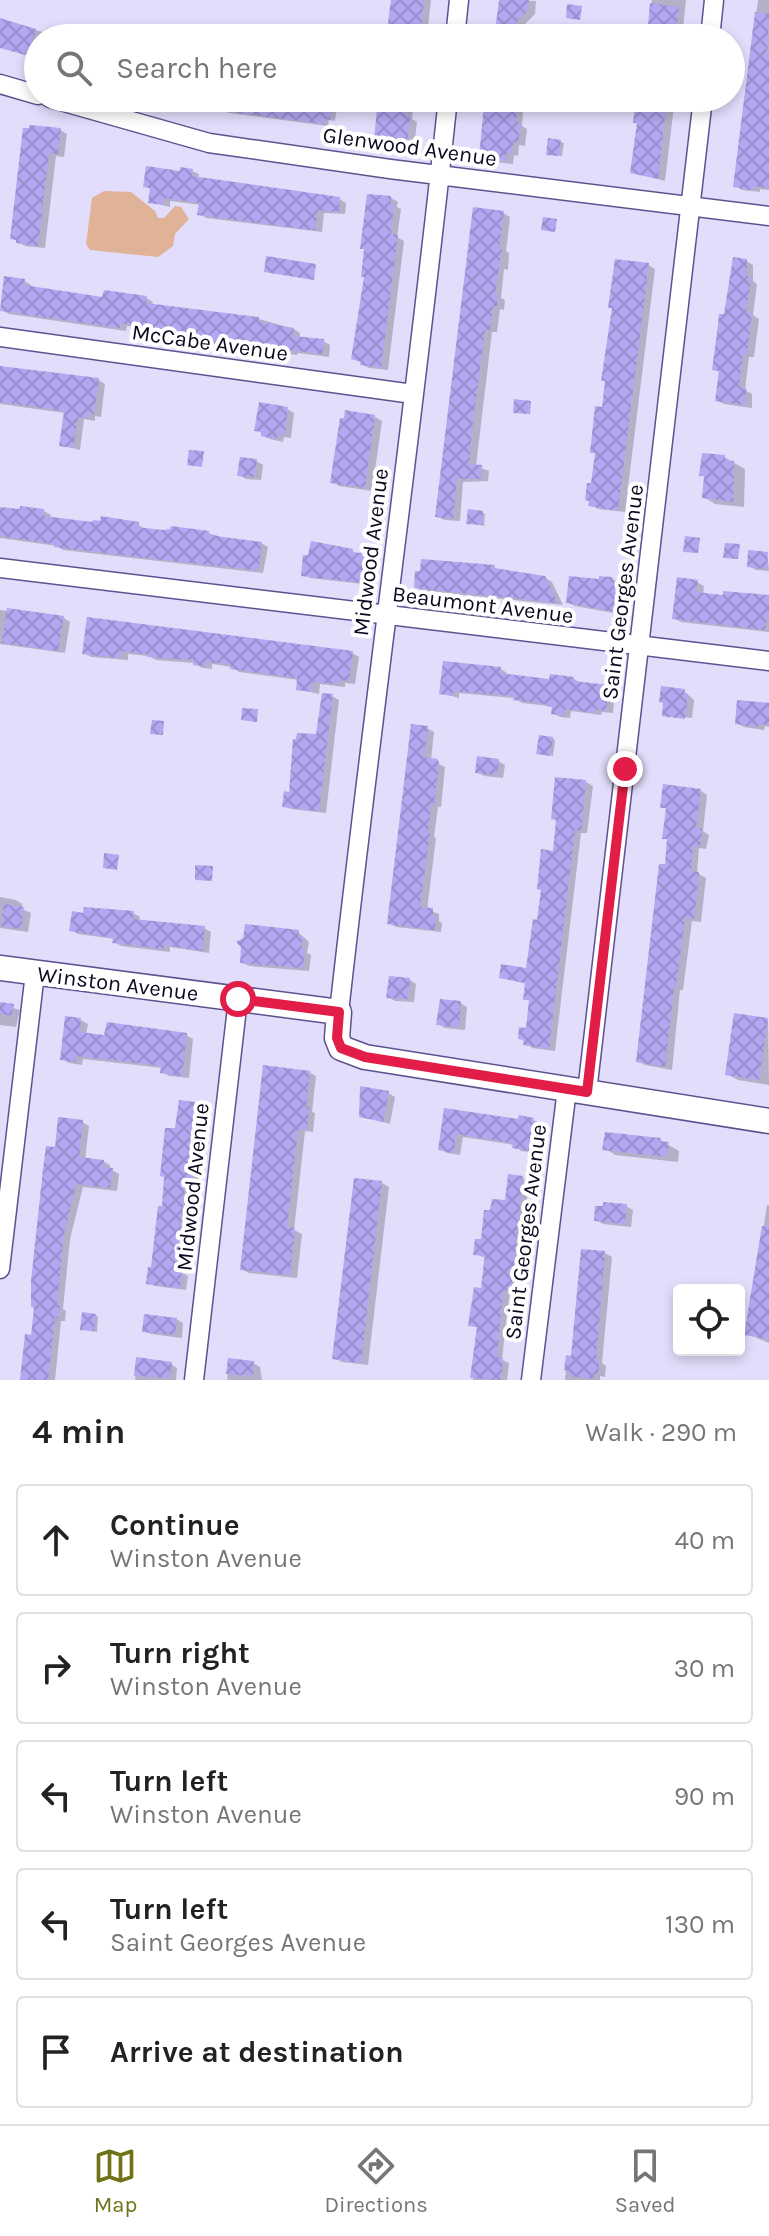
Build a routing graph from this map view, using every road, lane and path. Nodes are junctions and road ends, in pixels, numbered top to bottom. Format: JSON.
{"nodes":[{"id":1,"x":459,"y":0,"type":"edge"},
{"id":2,"x":714,"y":0,"type":"edge"},
{"id":3,"x":456,"y":24,"type":"edge"},
{"id":4,"x":711,"y":24,"type":"edge"},
{"id":5,"x":0,"y":84,"type":"edge"},
{"id":6,"x":24,"y":91,"type":"edge"},
{"id":7,"x":99,"y":112,"type":"edge"},
{"id":8,"x":447,"y":112,"type":"edge"},
{"id":9,"x":701,"y":112,"type":"edge"},
{"id":10,"x":440,"y":175,"type":"junction"},
{"id":11,"x":690,"y":206,"type":"junction"},
{"id":12,"x":769,"y":216,"type":"edge"},
{"id":13,"x":0,"y":337,"type":"edge"},
{"id":14,"x":413,"y":394,"type":"junction"},
{"id":15,"x":0,"y":568,"type":"edge"},
{"id":16,"x":387,"y":616,"type":"junction"},
{"id":17,"x":639,"y":647,"type":"junction"},
{"id":18,"x":769,"y":661,"type":"edge"},
{"id":19,"x":0,"y":968,"type":"edge"},
{"id":20,"x":35,"y":973,"type":"junction"},
{"id":21,"x":238,"y":999,"type":"junction"},
{"id":22,"x":339,"y":1012,"type":"junction"},
{"id":23,"x":577,"y":1091,"type":"junction"},
{"id":24,"x":769,"y":1121,"type":"edge"},
{"id":25,"x":0,"y":1269,"type":"edge"},
{"id":26,"x":194,"y":1380,"type":"edge"},
{"id":27,"x":531,"y":1380,"type":"edge"}],
"edges":[{"from":1,"to":3,"type":"street"},
{"from":2,"to":4,"type":"street"},
{"from":5,"to":6,"type":"street"},
{"from":7,"to":10,"type":"street","name":"Glenwood Avenue"},
{"from":8,"to":10,"type":"street","name":"Midwood Avenue"},
{"from":9,"to":11,"type":"street","name":"Saint Georges Avenue"},
{"from":10,"to":11,"type":"street","name":"Glenwood Avenue"},
{"from":10,"to":14,"type":"street","name":"Midwood Avenue"},
{"from":11,"to":12,"type":"street","name":"Glenwood Avenue"},
{"from":11,"to":17,"type":"street","name":"Saint Georges Avenue"},
{"from":13,"to":14,"type":"street","name":"McCabe Avenue"},
{"from":14,"to":16,"type":"street","name":"Midwood Avenue"},
{"from":15,"to":16,"type":"street","name":"Beaumont Avenue"},
{"from":16,"to":17,"type":"street","name":"Beaumont Avenue"},
{"from":16,"to":22,"type":"street","name":"Midwood Avenue"},
{"from":17,"to":18,"type":"street","name":"Beaumont Avenue"},
{"from":17,"to":23,"type":"street","name":"Saint Georges Avenue"},
{"from":19,"to":20,"type":"street","name":"Winston Avenue"},
{"from":20,"to":21,"type":"street","name":"Winston Avenue"},
{"from":20,"to":25,"type":"street"},
{"from":21,"to":22,"type":"street","name":"Winston Avenue"},
{"from":21,"to":26,"type":"street","name":"Midwood Avenue"},
{"from":22,"to":23,"type":"street"},
{"from":23,"to":24,"type":"street"},
{"from":23,"to":27,"type":"street","name":"Saint Georges Avenue"}]}
